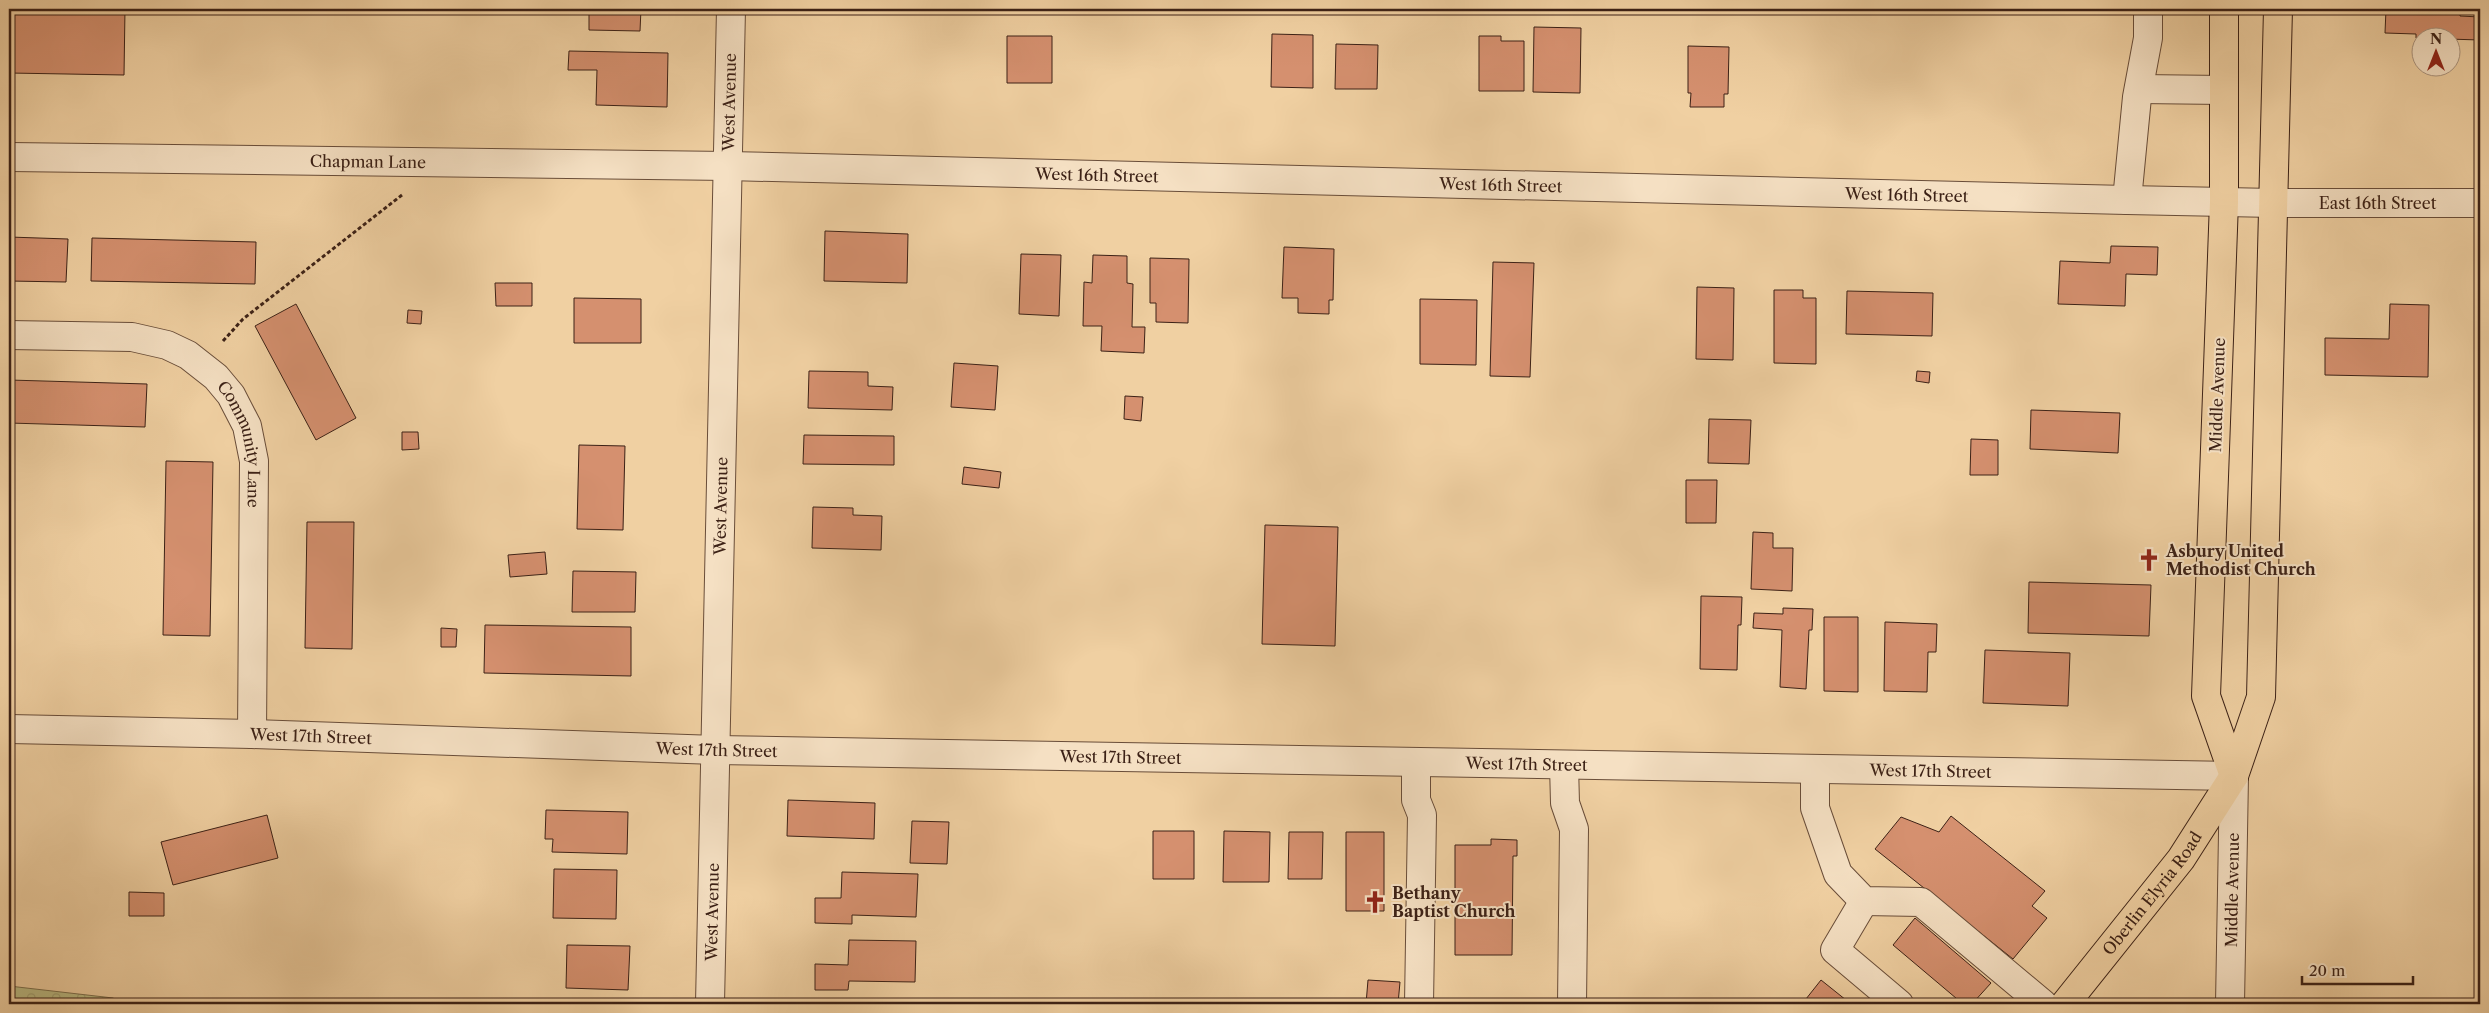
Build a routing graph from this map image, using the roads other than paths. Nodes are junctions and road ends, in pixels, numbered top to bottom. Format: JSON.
{"nodes":[{"id":1,"x":731,"y":9,"type":"edge"},
{"id":2,"x":2148,"y":9,"type":"edge"},
{"id":3,"x":2224,"y":9,"type":"edge"},
{"id":4,"x":2278,"y":9,"type":"edge"},
{"id":5,"x":2139,"y":90,"type":"junction"},
{"id":6,"x":2224,"y":90,"type":"junction"},
{"id":7,"x":9,"y":157,"type":"edge"},
{"id":8,"x":728,"y":166,"type":"junction"},
{"id":9,"x":2128,"y":200,"type":"junction"},
{"id":10,"x":2224,"y":202,"type":"junction"},
{"id":11,"x":2274,"y":203,"type":"junction"},
{"id":12,"x":2480,"y":203,"type":"edge"},
{"id":13,"x":9,"y":335,"type":"edge"},
{"id":14,"x":9,"y":729,"type":"edge"},
{"id":15,"x":252,"y":734,"type":"junction"},
{"id":16,"x":716,"y":750,"type":"junction"},
{"id":17,"x":1416,"y":762,"type":"junction"},
{"id":18,"x":1564,"y":764,"type":"junction"},
{"id":19,"x":1815,"y":769,"type":"junction"},
{"id":20,"x":2234,"y":776,"type":"junction"},
{"id":21,"x":1864,"y":901,"type":"junction"},
{"id":22,"x":710,"y":1004,"type":"edge"},
{"id":23,"x":1419,"y":1004,"type":"edge"},
{"id":24,"x":1572,"y":1004,"type":"edge"},
{"id":25,"x":1899,"y":1004,"type":"edge"},
{"id":26,"x":2044,"y":1004,"type":"edge"},
{"id":27,"x":2065,"y":1004,"type":"edge"},
{"id":28,"x":2230,"y":1004,"type":"edge"}],
"edges":[{"from":1,"to":8,"type":"street","name":"West Avenue"},
{"from":2,"to":5,"type":"street"},
{"from":3,"to":6,"type":"main road","name":"Middle Avenue"},
{"from":4,"to":11,"type":"main road","name":"Middle Avenue"},
{"from":5,"to":6,"type":"street"},
{"from":5,"to":9,"type":"street"},
{"from":6,"to":10,"type":"main road","name":"Middle Avenue"},
{"from":7,"to":8,"type":"street","name":"Chapman Lane"},
{"from":8,"to":9,"type":"street","name":"West 16th Street"},
{"from":8,"to":16,"type":"street","name":"West Avenue"},
{"from":9,"to":10,"type":"street","name":"West 16th Street"},
{"from":10,"to":11,"type":"street","name":"West 16th Street"},
{"from":10,"to":20,"type":"main road","name":"Middle Avenue"},
{"from":11,"to":12,"type":"street","name":"East 16th Street"},
{"from":11,"to":20,"type":"main road","name":"Middle Avenue"},
{"from":13,"to":15,"type":"street","name":"Community Lane"},
{"from":14,"to":15,"type":"street","name":"West 17th Street"},
{"from":15,"to":16,"type":"street","name":"West 17th Street"},
{"from":16,"to":17,"type":"street","name":"West 17th Street"},
{"from":16,"to":22,"type":"street","name":"West Avenue"},
{"from":17,"to":18,"type":"street","name":"West 17th Street"},
{"from":17,"to":23,"type":"street"},
{"from":18,"to":19,"type":"street","name":"West 17th Street"},
{"from":18,"to":24,"type":"street"},
{"from":19,"to":20,"type":"street","name":"West 17th Street"},
{"from":19,"to":21,"type":"street"},
{"from":20,"to":27,"type":"main road","name":"Oberlin Elyria Road"},
{"from":20,"to":28,"type":"street","name":"Middle Avenue"},
{"from":21,"to":25,"type":"street"},
{"from":21,"to":26,"type":"street"}]}
